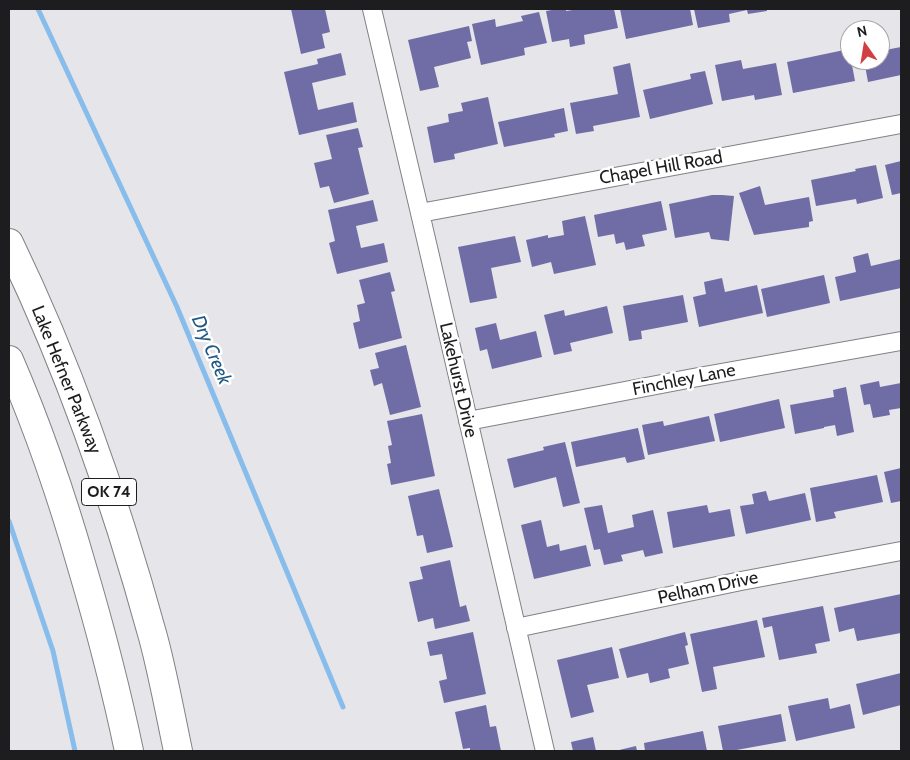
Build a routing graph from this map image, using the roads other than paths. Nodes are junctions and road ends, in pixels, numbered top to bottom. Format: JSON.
{"nodes":[{"id":1,"x":372,"y":9,"type":"edge"},
{"id":2,"x":901,"y":124,"type":"edge"},
{"id":3,"x":420,"y":213,"type":"junction"},
{"id":4,"x":9,"y":243,"type":"edge"},
{"id":5,"x":901,"y":341,"type":"edge"},
{"id":6,"x":9,"y":360,"type":"edge"},
{"id":7,"x":468,"y":421,"type":"junction"},
{"id":8,"x":901,"y":552,"type":"edge"},
{"id":9,"x":516,"y":628,"type":"junction"},
{"id":10,"x":129,"y":751,"type":"edge"},
{"id":11,"x":178,"y":751,"type":"edge"},
{"id":12,"x":545,"y":751,"type":"edge"}],
"edges":[{"from":1,"to":3,"type":"street","name":"Lakehurst Drive"},
{"from":2,"to":3,"type":"street","name":"Chapel Hill Road"},
{"from":3,"to":7,"type":"street","name":"Lakehurst Drive"},
{"from":4,"to":11,"type":"highway","name":"Lake Hefner Parkway","number":"OK 74"},
{"from":5,"to":7,"type":"street","name":"Finchley Lane"},
{"from":6,"to":10,"type":"highway","number":"OK 74"},
{"from":7,"to":9,"type":"street","name":"Lakehurst Drive"},
{"from":8,"to":9,"type":"street","name":"Pelham Drive"},
{"from":9,"to":12,"type":"street","name":"Lakehurst Drive"}]}
